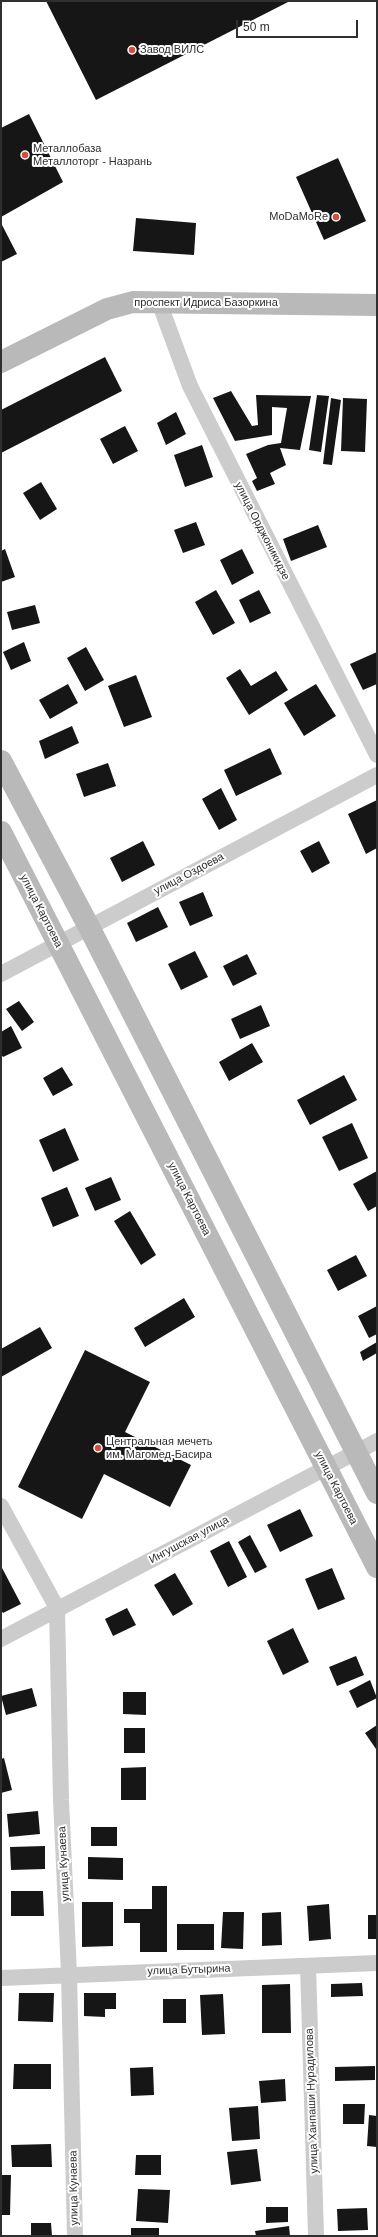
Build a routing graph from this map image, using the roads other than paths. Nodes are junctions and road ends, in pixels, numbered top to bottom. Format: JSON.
{"nodes":[{"id":1,"x":159,"y":302,"type":"junction"},
{"id":2,"x":377,"y":305,"type":"edge"},
{"id":3,"x":1,"y":362,"type":"edge"},
{"id":4,"x":377,"y":755,"type":"edge"},
{"id":5,"x":1,"y":761,"type":"edge"},
{"id":6,"x":377,"y":775,"type":"edge"},
{"id":7,"x":1,"y":832,"type":"edge"},
{"id":8,"x":89,"y":927,"type":"junction"},
{"id":9,"x":58,"y":944,"type":"junction"},
{"id":10,"x":1,"y":974,"type":"edge"},
{"id":11,"x":377,"y":1441,"type":"edge"},
{"id":12,"x":356,"y":1452,"type":"junction"},
{"id":13,"x":326,"y":1468,"type":"junction"},
{"id":14,"x":377,"y":1494,"type":"edge"},
{"id":15,"x":1,"y":1506,"type":"edge"},
{"id":16,"x":377,"y":1567,"type":"edge"},
{"id":17,"x":58,"y":1608,"type":"junction"},
{"id":18,"x":1,"y":1639,"type":"edge"},
{"id":19,"x":377,"y":1963,"type":"edge"},
{"id":20,"x":308,"y":1966,"type":"junction"},
{"id":21,"x":69,"y":1974,"type":"junction"},
{"id":22,"x":1,"y":1978,"type":"edge"},
{"id":23,"x":75,"y":2236,"type":"edge"},
{"id":24,"x":316,"y":2236,"type":"edge"}],
"edges":[{"from":1,"to":2,"type":"main road","name":"проспект Идриса Базоркина"},
{"from":1,"to":3,"type":"main road","name":"проспект Идриса Базоркина"},
{"from":1,"to":4,"type":"street","name":"улица Орджоникидзе"},
{"from":5,"to":8,"type":"main road"},
{"from":6,"to":8,"type":"street","name":"улица Оздоева"},
{"from":7,"to":9,"type":"main road","name":"улица Картоева"},
{"from":8,"to":9,"type":"street","name":"улица Оздоева"},
{"from":8,"to":12,"type":"main road"},
{"from":9,"to":10,"type":"street","name":"улица Оздоева"},
{"from":9,"to":13,"type":"main road","name":"улица Картоева"},
{"from":11,"to":12,"type":"street","name":"Ингушская улица"},
{"from":12,"to":13,"type":"street","name":"Ингушская улица"},
{"from":12,"to":14,"type":"main road"},
{"from":13,"to":16,"type":"main road","name":"улица Картоева"},
{"from":13,"to":17,"type":"street","name":"Ингушская улица"},
{"from":15,"to":17,"type":"street","name":"улица Кунаева"},
{"from":17,"to":18,"type":"street","name":"Ингушская улица"},
{"from":17,"to":21,"type":"street","name":"улица Кунаева"},
{"from":19,"to":20,"type":"street","name":"улица Бутырина"},
{"from":20,"to":21,"type":"street","name":"улица Бутырина"},
{"from":20,"to":24,"type":"street","name":"улица Ханпаши Нурадилова"},
{"from":21,"to":22,"type":"street","name":"улица Бутырина"},
{"from":21,"to":23,"type":"street","name":"улица Кунаева"}]}
